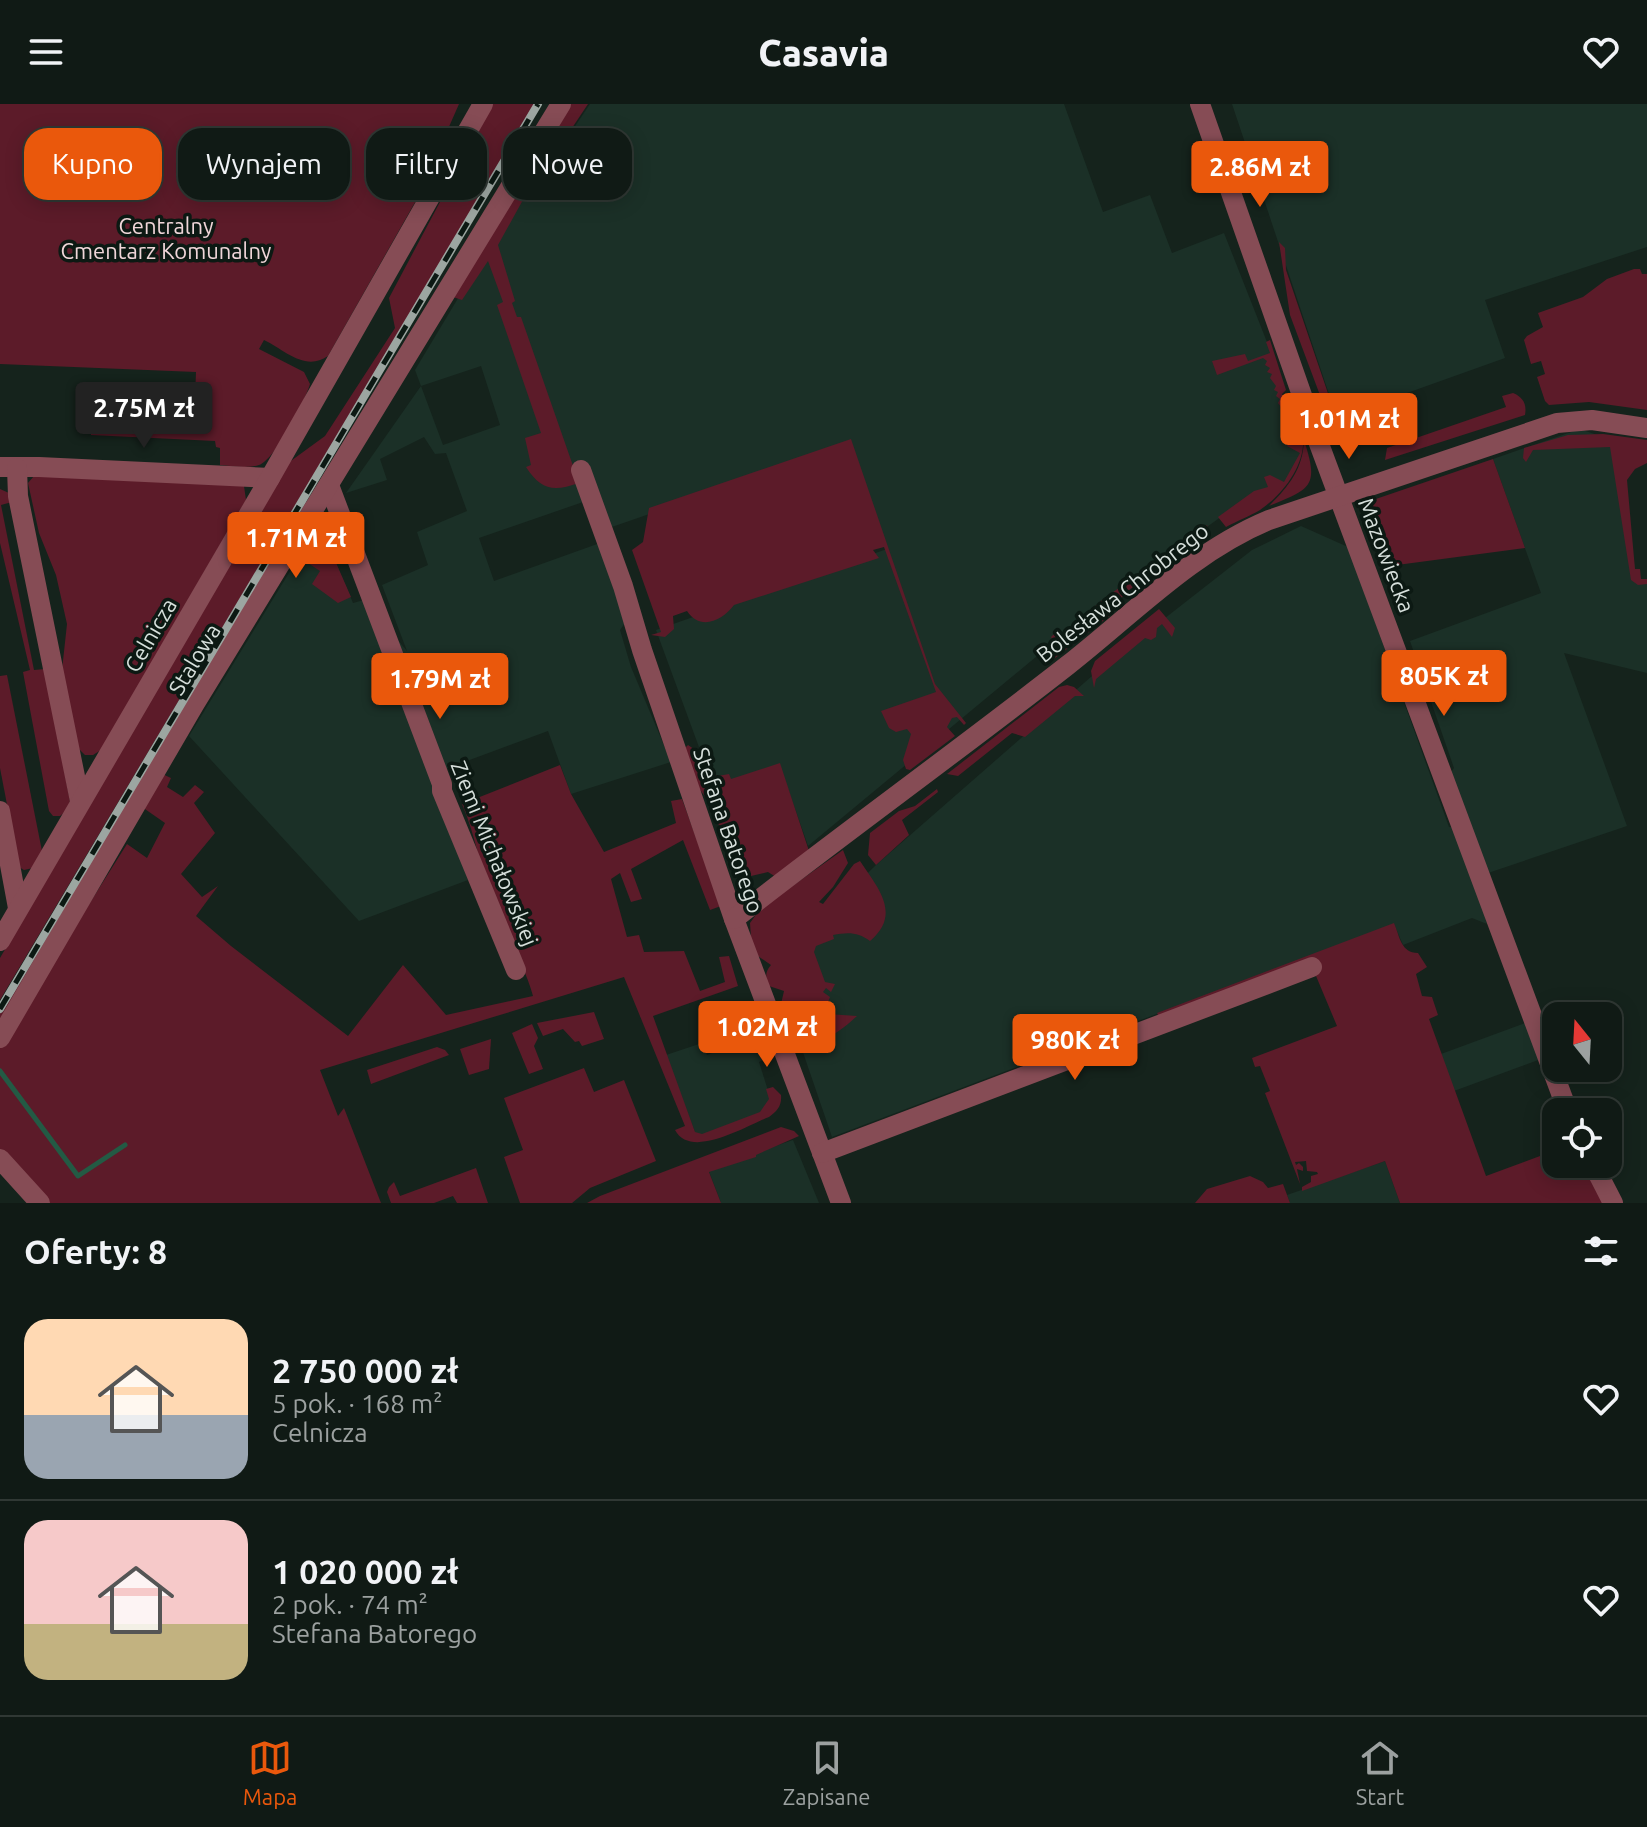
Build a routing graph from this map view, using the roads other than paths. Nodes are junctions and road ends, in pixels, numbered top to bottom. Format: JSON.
{"nodes":[{"id":1,"x":483,"y":104,"type":"edge"},
{"id":2,"x":561,"y":104,"type":"edge"},
{"id":3,"x":1200,"y":104,"type":"edge"},
{"id":4,"x":1647,"y":428,"type":"edge"},
{"id":5,"x":9,"y":467,"type":"edge"},
{"id":6,"x":581,"y":470,"type":"dead end"},
{"id":7,"x":270,"y":478,"type":"junction"},
{"id":8,"x":329,"y":485,"type":"junction"},
{"id":9,"x":1339,"y":496,"type":"junction"},
{"id":10,"x":80,"y":801,"type":"junction"},
{"id":11,"x":0,"y":811,"type":"edge"},
{"id":12,"x":18,"y":908,"type":"junction"},
{"id":13,"x":734,"y":919,"type":"junction"},
{"id":14,"x":0,"y":940,"type":"edge"},
{"id":15,"x":1312,"y":967,"type":"dead end"},
{"id":16,"x":516,"y":970,"type":"dead end"},
{"id":17,"x":0,"y":1038,"type":"edge"},
{"id":18,"x":1563,"y":1098,"type":"edge"},
{"id":19,"x":822,"y":1153,"type":"junction"},
{"id":20,"x":0,"y":1159,"type":"edge"},
{"id":21,"x":1600,"y":1178,"type":"edge"},
{"id":22,"x":40,"y":1203,"type":"edge"},
{"id":23,"x":841,"y":1203,"type":"edge"},
{"id":24,"x":1613,"y":1203,"type":"edge"}],
"edges":[{"from":1,"to":7,"type":"street","name":"Celnicza"},
{"from":2,"to":8,"type":"street","name":"Stalowa"},
{"from":3,"to":9,"type":"street","name":"Mazowiecka"},
{"from":4,"to":9,"type":"street","name":"Bolesława Chrobrego"},
{"from":5,"to":7,"type":"street"},
{"from":5,"to":10,"type":"street"},
{"from":6,"to":13,"type":"street","name":"Stefana Batorego"},
{"from":7,"to":10,"type":"street","name":"Celnicza"},
{"from":8,"to":16,"type":"street","name":"Ziemi Michałowskiej"},
{"from":8,"to":17,"type":"street","name":"Stalowa"},
{"from":9,"to":13,"type":"street","name":"Bolesława Chrobrego"},
{"from":9,"to":18,"type":"street","name":"Mazowiecka"},
{"from":10,"to":12,"type":"street","name":"Celnicza"},
{"from":11,"to":12,"type":"street"},
{"from":12,"to":14,"type":"street","name":"Celnicza"},
{"from":13,"to":19,"type":"street","name":"Stefana Batorego"},
{"from":15,"to":19,"type":"street"},
{"from":19,"to":23,"type":"street","name":"Stefana Batorego"},
{"from":20,"to":22,"type":"street"},
{"from":21,"to":24,"type":"street"}]}
